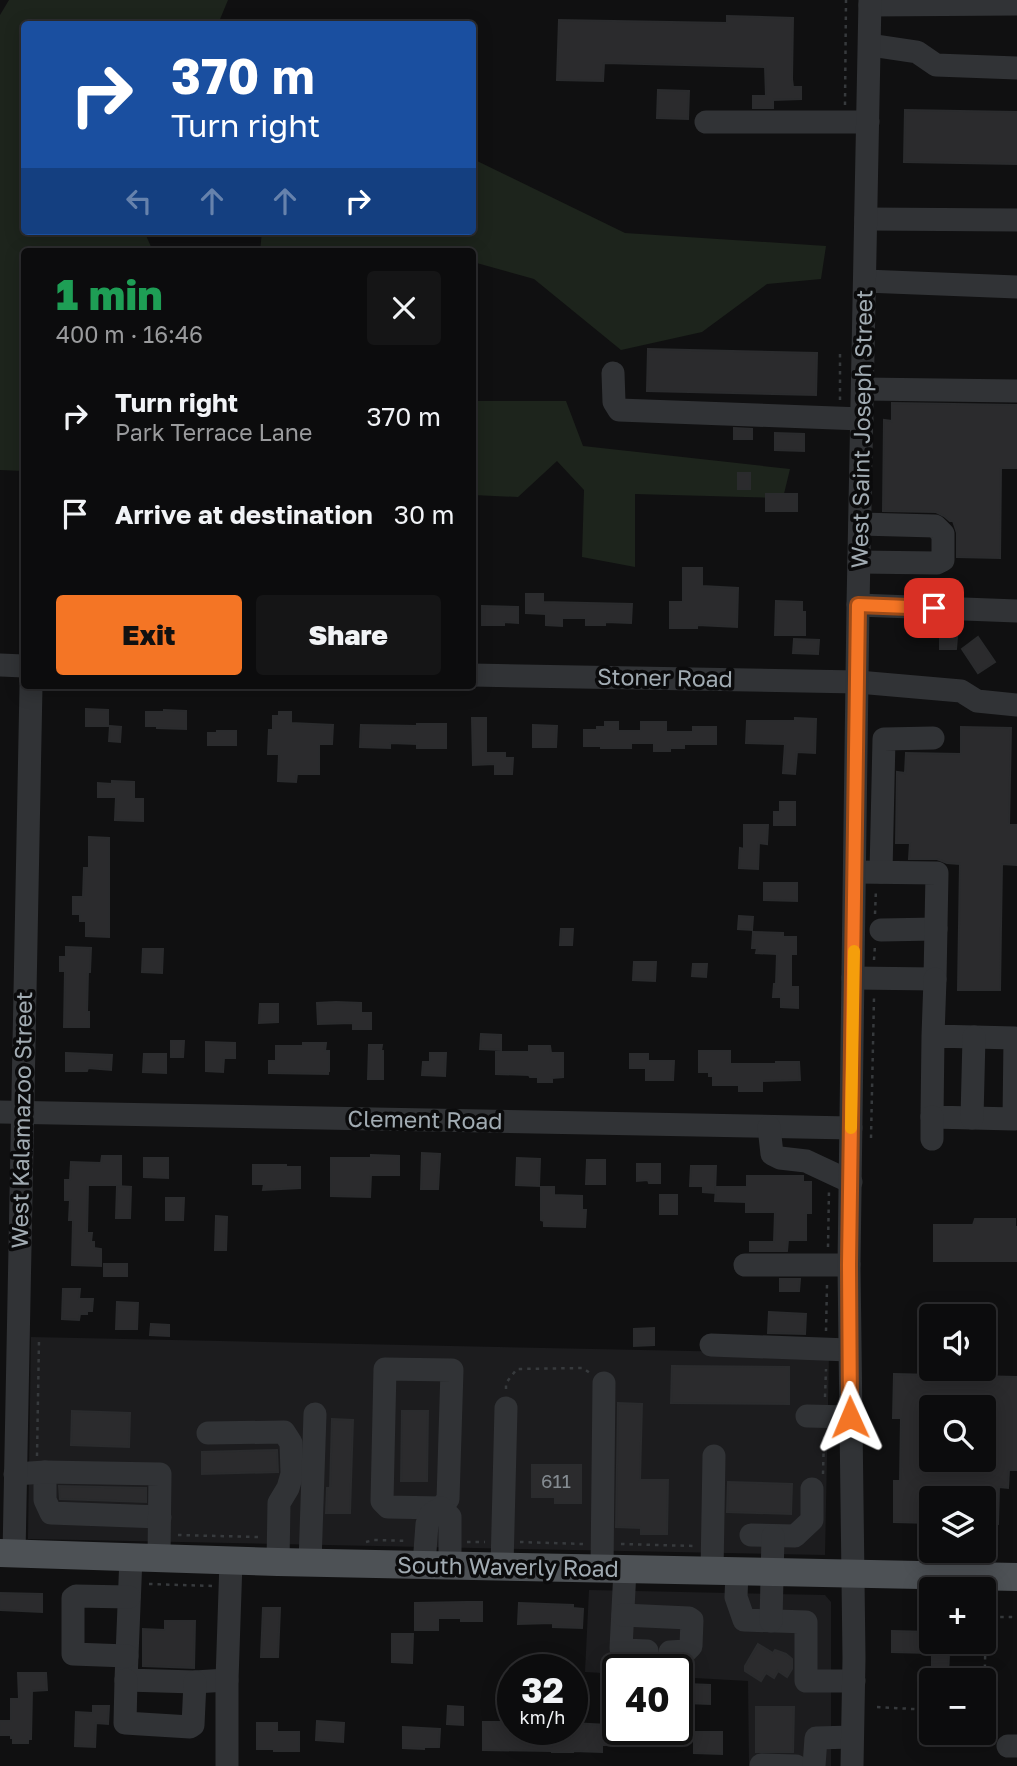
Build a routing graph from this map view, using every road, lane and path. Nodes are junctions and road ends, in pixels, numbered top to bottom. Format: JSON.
{"nodes":[{"id":1,"x":846,"y":0,"type":"edge"},
{"id":2,"x":870,"y":3,"type":"edge"},
{"id":3,"x":1017,"y":4,"type":"edge"},
{"id":4,"x":870,"y":46,"type":"junction"},
{"id":5,"x":1017,"y":68,"type":"edge"},
{"id":6,"x":706,"y":122,"type":"dead end"},
{"id":7,"x":845,"y":122,"type":"junction"},
{"id":8,"x":868,"y":122,"type":"junction"},
{"id":9,"x":866,"y":219,"type":"junction"},
{"id":10,"x":1017,"y":220,"type":"edge"},
{"id":11,"x":865,"y":281,"type":"junction"},
{"id":12,"x":1017,"y":287,"type":"edge"},
{"id":13,"x":840,"y":354,"type":"dead end"},
{"id":14,"x":613,"y":373,"type":"dead end"},
{"id":15,"x":863,"y":389,"type":"junction"},
{"id":16,"x":1017,"y":391,"type":"edge"},
{"id":17,"x":851,"y":418,"type":"junction"},
{"id":18,"x":860,"y":524,"type":"junction"},
{"id":19,"x":859,"y":562,"type":"junction"},
{"id":20,"x":858,"y":605,"type":"junction"},
{"id":21,"x":1017,"y":611,"type":"edge"},
{"id":22,"x":0,"y":665,"type":"edge"},
{"id":23,"x":21,"y":666,"type":"edge"},
{"id":24,"x":476,"y":675,"type":"edge"},
{"id":25,"x":858,"y":682,"type":"junction"},
{"id":26,"x":31,"y":689,"type":"edge"},
{"id":27,"x":1017,"y":705,"type":"edge"},
{"id":28,"x":857,"y":738,"type":"junction"},
{"id":29,"x":933,"y":738,"type":"dead end"},
{"id":30,"x":884,"y":739,"type":"junction"},
{"id":31,"x":856,"y":805,"type":"junction"},
{"id":32,"x":883,"y":805,"type":"junction"},
{"id":33,"x":871,"y":872,"type":"junction"},
{"id":34,"x":936,"y":929,"type":"junction"},
{"id":35,"x":877,"y":931,"type":"junction"},
{"id":36,"x":864,"y":979,"type":"junction"},
{"id":37,"x":934,"y":979,"type":"junction"},
{"id":38,"x":933,"y":1036,"type":"junction"},
{"id":39,"x":974,"y":1037,"type":"junction"},
{"id":40,"x":11,"y":1112,"type":"edge"},
{"id":41,"x":972,"y":1118,"type":"junction"},
{"id":42,"x":769,"y":1127,"type":"junction"},
{"id":43,"x":861,"y":1133,"type":"junction"},
{"id":44,"x":851,"y":1182,"type":"junction"},
{"id":45,"x":745,"y":1265,"type":"dead end"},
{"id":46,"x":849,"y":1265,"type":"junction"},
{"id":47,"x":39,"y":1340,"type":"dead end"},
{"id":48,"x":711,"y":1345,"type":"dead end"},
{"id":49,"x":849,"y":1350,"type":"junction"},
{"id":50,"x":9,"y":1364,"type":"edge"},
{"id":51,"x":604,"y":1383,"type":"joint"},
{"id":52,"x":506,"y":1408,"type":"joint"},
{"id":53,"x":315,"y":1414,"type":"dead end"},
{"id":54,"x":807,"y":1416,"type":"dead end"},
{"id":55,"x":850,"y":1417,"type":"junction"},
{"id":56,"x":208,"y":1433,"type":"dead end"},
{"id":57,"x":8,"y":1439,"type":"edge"},
{"id":58,"x":714,"y":1456,"type":"dead end"},
{"id":59,"x":32,"y":1473,"type":"junction"},
{"id":60,"x":852,"y":1505,"type":"junction"},
{"id":61,"x":441,"y":1508,"type":"junction"},
{"id":62,"x":160,"y":1517,"type":"junction"},
{"id":63,"x":640,"y":1545,"type":"dead end"},
{"id":64,"x":7,"y":1553,"type":"edge"},
{"id":65,"x":159,"y":1558,"type":"junction"},
{"id":66,"x":278,"y":1562,"type":"junction"},
{"id":67,"x":310,"y":1563,"type":"junction"},
{"id":68,"x":720,"y":1563,"type":"junction"},
{"id":69,"x":437,"y":1566,"type":"junction"},
{"id":70,"x":502,"y":1566,"type":"junction"},
{"id":71,"x":613,"y":1569,"type":"junction"},
{"id":72,"x":772,"y":1571,"type":"junction"},
{"id":73,"x":852,"y":1573,"type":"junction"},
{"id":74,"x":230,"y":1574,"type":"junction"},
{"id":75,"x":1017,"y":1577,"type":"edge"},
{"id":76,"x":130,"y":1579,"type":"junction"},
{"id":77,"x":623,"y":1615,"type":"junction"},
{"id":78,"x":1017,"y":1617,"type":"edge"},
{"id":79,"x":996,"y":1618,"type":"edge"},
{"id":80,"x":771,"y":1621,"type":"junction"},
{"id":81,"x":681,"y":1649,"type":"dead end"},
{"id":82,"x":647,"y":1651,"type":"dead end"},
{"id":83,"x":127,"y":1656,"type":"junction"},
{"id":84,"x":126,"y":1680,"type":"junction"},
{"id":85,"x":227,"y":1680,"type":"junction"},
{"id":86,"x":854,"y":1681,"type":"junction"},
{"id":87,"x":195,"y":1682,"type":"junction"},
{"id":88,"x":877,"y":1707,"type":"dead end"},
{"id":89,"x":919,"y":1709,"type":"edge"},
{"id":90,"x":852,"y":1737,"type":"junction"},
{"id":91,"x":761,"y":1765,"type":"edge"},
{"id":92,"x":227,"y":1766,"type":"edge"},
{"id":93,"x":796,"y":1766,"type":"edge"},
{"id":94,"x":814,"y":1766,"type":"edge"},
{"id":95,"x":852,"y":1766,"type":"edge"}],
"edges":[{"from":1,"to":7,"type":"path"},
{"from":2,"to":3,"type":"street"},
{"from":2,"to":4,"type":"street","name":"West Saint Joseph Street"},
{"from":4,"to":5,"type":"street"},
{"from":4,"to":8,"type":"street","name":"West Saint Joseph Street"},
{"from":6,"to":7,"type":"street"},
{"from":7,"to":8,"type":"street"},
{"from":8,"to":9,"type":"street","name":"West Saint Joseph Street"},
{"from":9,"to":10,"type":"street"},
{"from":9,"to":11,"type":"street","name":"West Saint Joseph Street"},
{"from":11,"to":12,"type":"street"},
{"from":11,"to":15,"type":"street","name":"West Saint Joseph Street"},
{"from":13,"to":17,"type":"path"},
{"from":14,"to":17,"type":"street"},
{"from":15,"to":16,"type":"street"},
{"from":15,"to":17,"type":"street","name":"West Saint Joseph Street"},
{"from":17,"to":18,"type":"street","name":"West Saint Joseph Street"},
{"from":18,"to":19,"type":"street","name":"West Saint Joseph Street"},
{"from":18,"to":19,"type":"street"},
{"from":19,"to":20,"type":"street","name":"West Saint Joseph Street"},
{"from":20,"to":21,"type":"street"},
{"from":20,"to":25,"type":"street","name":"West Saint Joseph Street"},
{"from":22,"to":23,"type":"street"},
{"from":24,"to":25,"type":"street","name":"Stoner Road"},
{"from":25,"to":27,"type":"street","name":"Stoner Road"},
{"from":25,"to":28,"type":"street","name":"West Saint Joseph Street"},
{"from":26,"to":40,"type":"street","name":"West Kalamazoo Street"},
{"from":28,"to":30,"type":"street"},
{"from":28,"to":31,"type":"street","name":"West Saint Joseph Street"},
{"from":29,"to":30,"type":"street"},
{"from":30,"to":32,"type":"street"},
{"from":31,"to":32,"type":"street"},
{"from":31,"to":33,"type":"street","name":"West Saint Joseph Street"},
{"from":32,"to":33,"type":"street"},
{"from":33,"to":34,"type":"street"},
{"from":33,"to":35,"type":"path"},
{"from":33,"to":36,"type":"street","name":"West Saint Joseph Street"},
{"from":34,"to":35,"type":"street"},
{"from":34,"to":37,"type":"street"},
{"from":35,"to":36,"type":"path"},
{"from":36,"to":37,"type":"street"},
{"from":36,"to":43,"type":"street","name":"West Saint Joseph Street"},
{"from":36,"to":43,"type":"path"},
{"from":37,"to":38,"type":"street"},
{"from":38,"to":39,"type":"street"},
{"from":38,"to":41,"type":"street"},
{"from":39,"to":41,"type":"street"},
{"from":39,"to":41,"type":"street"},
{"from":40,"to":42,"type":"street","name":"Clement Road"},
{"from":40,"to":50,"type":"street","name":"West Kalamazoo Street"},
{"from":42,"to":43,"type":"street","name":"Clement Road"},
{"from":42,"to":44,"type":"street"},
{"from":43,"to":44,"type":"street","name":"West Saint Joseph Street"},
{"from":44,"to":46,"type":"street","name":"West Saint Joseph Street"},
{"from":45,"to":46,"type":"street"},
{"from":46,"to":49,"type":"street","name":"West Saint Joseph Street"},
{"from":47,"to":59,"type":"path"},
{"from":48,"to":49,"type":"street"},
{"from":49,"to":55,"type":"street","name":"West Saint Joseph Street"},
{"from":50,"to":57,"type":"street","name":"West Kalamazoo Street"},
{"from":51,"to":52,"type":"path"},
{"from":51,"to":71,"type":"street"},
{"from":52,"to":70,"type":"street"},
{"from":53,"to":67,"type":"street"},
{"from":54,"to":55,"type":"street"},
{"from":55,"to":60,"type":"street","name":"West Saint Joseph Street"},
{"from":56,"to":66,"type":"street"},
{"from":57,"to":59,"type":"street","name":"West Kalamazoo Street"},
{"from":58,"to":68,"type":"street"},
{"from":59,"to":62,"type":"street"},
{"from":59,"to":62,"type":"street"},
{"from":59,"to":64,"type":"street","name":"West Kalamazoo Street"},
{"from":60,"to":72,"type":"street"},
{"from":60,"to":73,"type":"street","name":"West Saint Joseph Street"},
{"from":61,"to":61,"type":"street"},
{"from":61,"to":69,"type":"street"},
{"from":62,"to":65,"type":"street"},
{"from":63,"to":68,"type":"path"},
{"from":64,"to":76,"type":"main road","name":"South Waverly Road"},
{"from":65,"to":74,"type":"main road","name":"South Waverly Road"},
{"from":65,"to":76,"type":"main road","name":"South Waverly Road"},
{"from":66,"to":67,"type":"main road","name":"South Waverly Road"},
{"from":66,"to":74,"type":"main road","name":"South Waverly Road"},
{"from":67,"to":69,"type":"main road","name":"South Waverly Road"},
{"from":68,"to":71,"type":"main road","name":"South Waverly Road"},
{"from":68,"to":72,"type":"main road","name":"South Waverly Road"},
{"from":68,"to":80,"type":"street"},
{"from":69,"to":70,"type":"main road","name":"South Waverly Road"},
{"from":70,"to":71,"type":"main road","name":"South Waverly Road"},
{"from":71,"to":77,"type":"street"},
{"from":72,"to":73,"type":"main road","name":"South Waverly Road"},
{"from":72,"to":80,"type":"street"},
{"from":73,"to":75,"type":"main road","name":"South Waverly Road"},
{"from":73,"to":86,"type":"street","name":"West Saint Joseph Street"},
{"from":74,"to":76,"type":"path"},
{"from":74,"to":85,"type":"street"},
{"from":76,"to":83,"type":"street"},
{"from":76,"to":83,"type":"street"},
{"from":77,"to":81,"type":"street"},
{"from":77,"to":82,"type":"street"},
{"from":78,"to":79,"type":"path"},
{"from":80,"to":86,"type":"street"},
{"from":83,"to":84,"type":"street"},
{"from":84,"to":87,"type":"street"},
{"from":84,"to":87,"type":"street"},
{"from":85,"to":87,"type":"street"},
{"from":85,"to":92,"type":"street"},
{"from":86,"to":90,"type":"street","name":"West Saint Joseph Street"},
{"from":88,"to":89,"type":"path"},
{"from":90,"to":94,"type":"street"},
{"from":90,"to":95,"type":"street","name":"West Saint Joseph Street"},
{"from":91,"to":93,"type":"street"}]}
